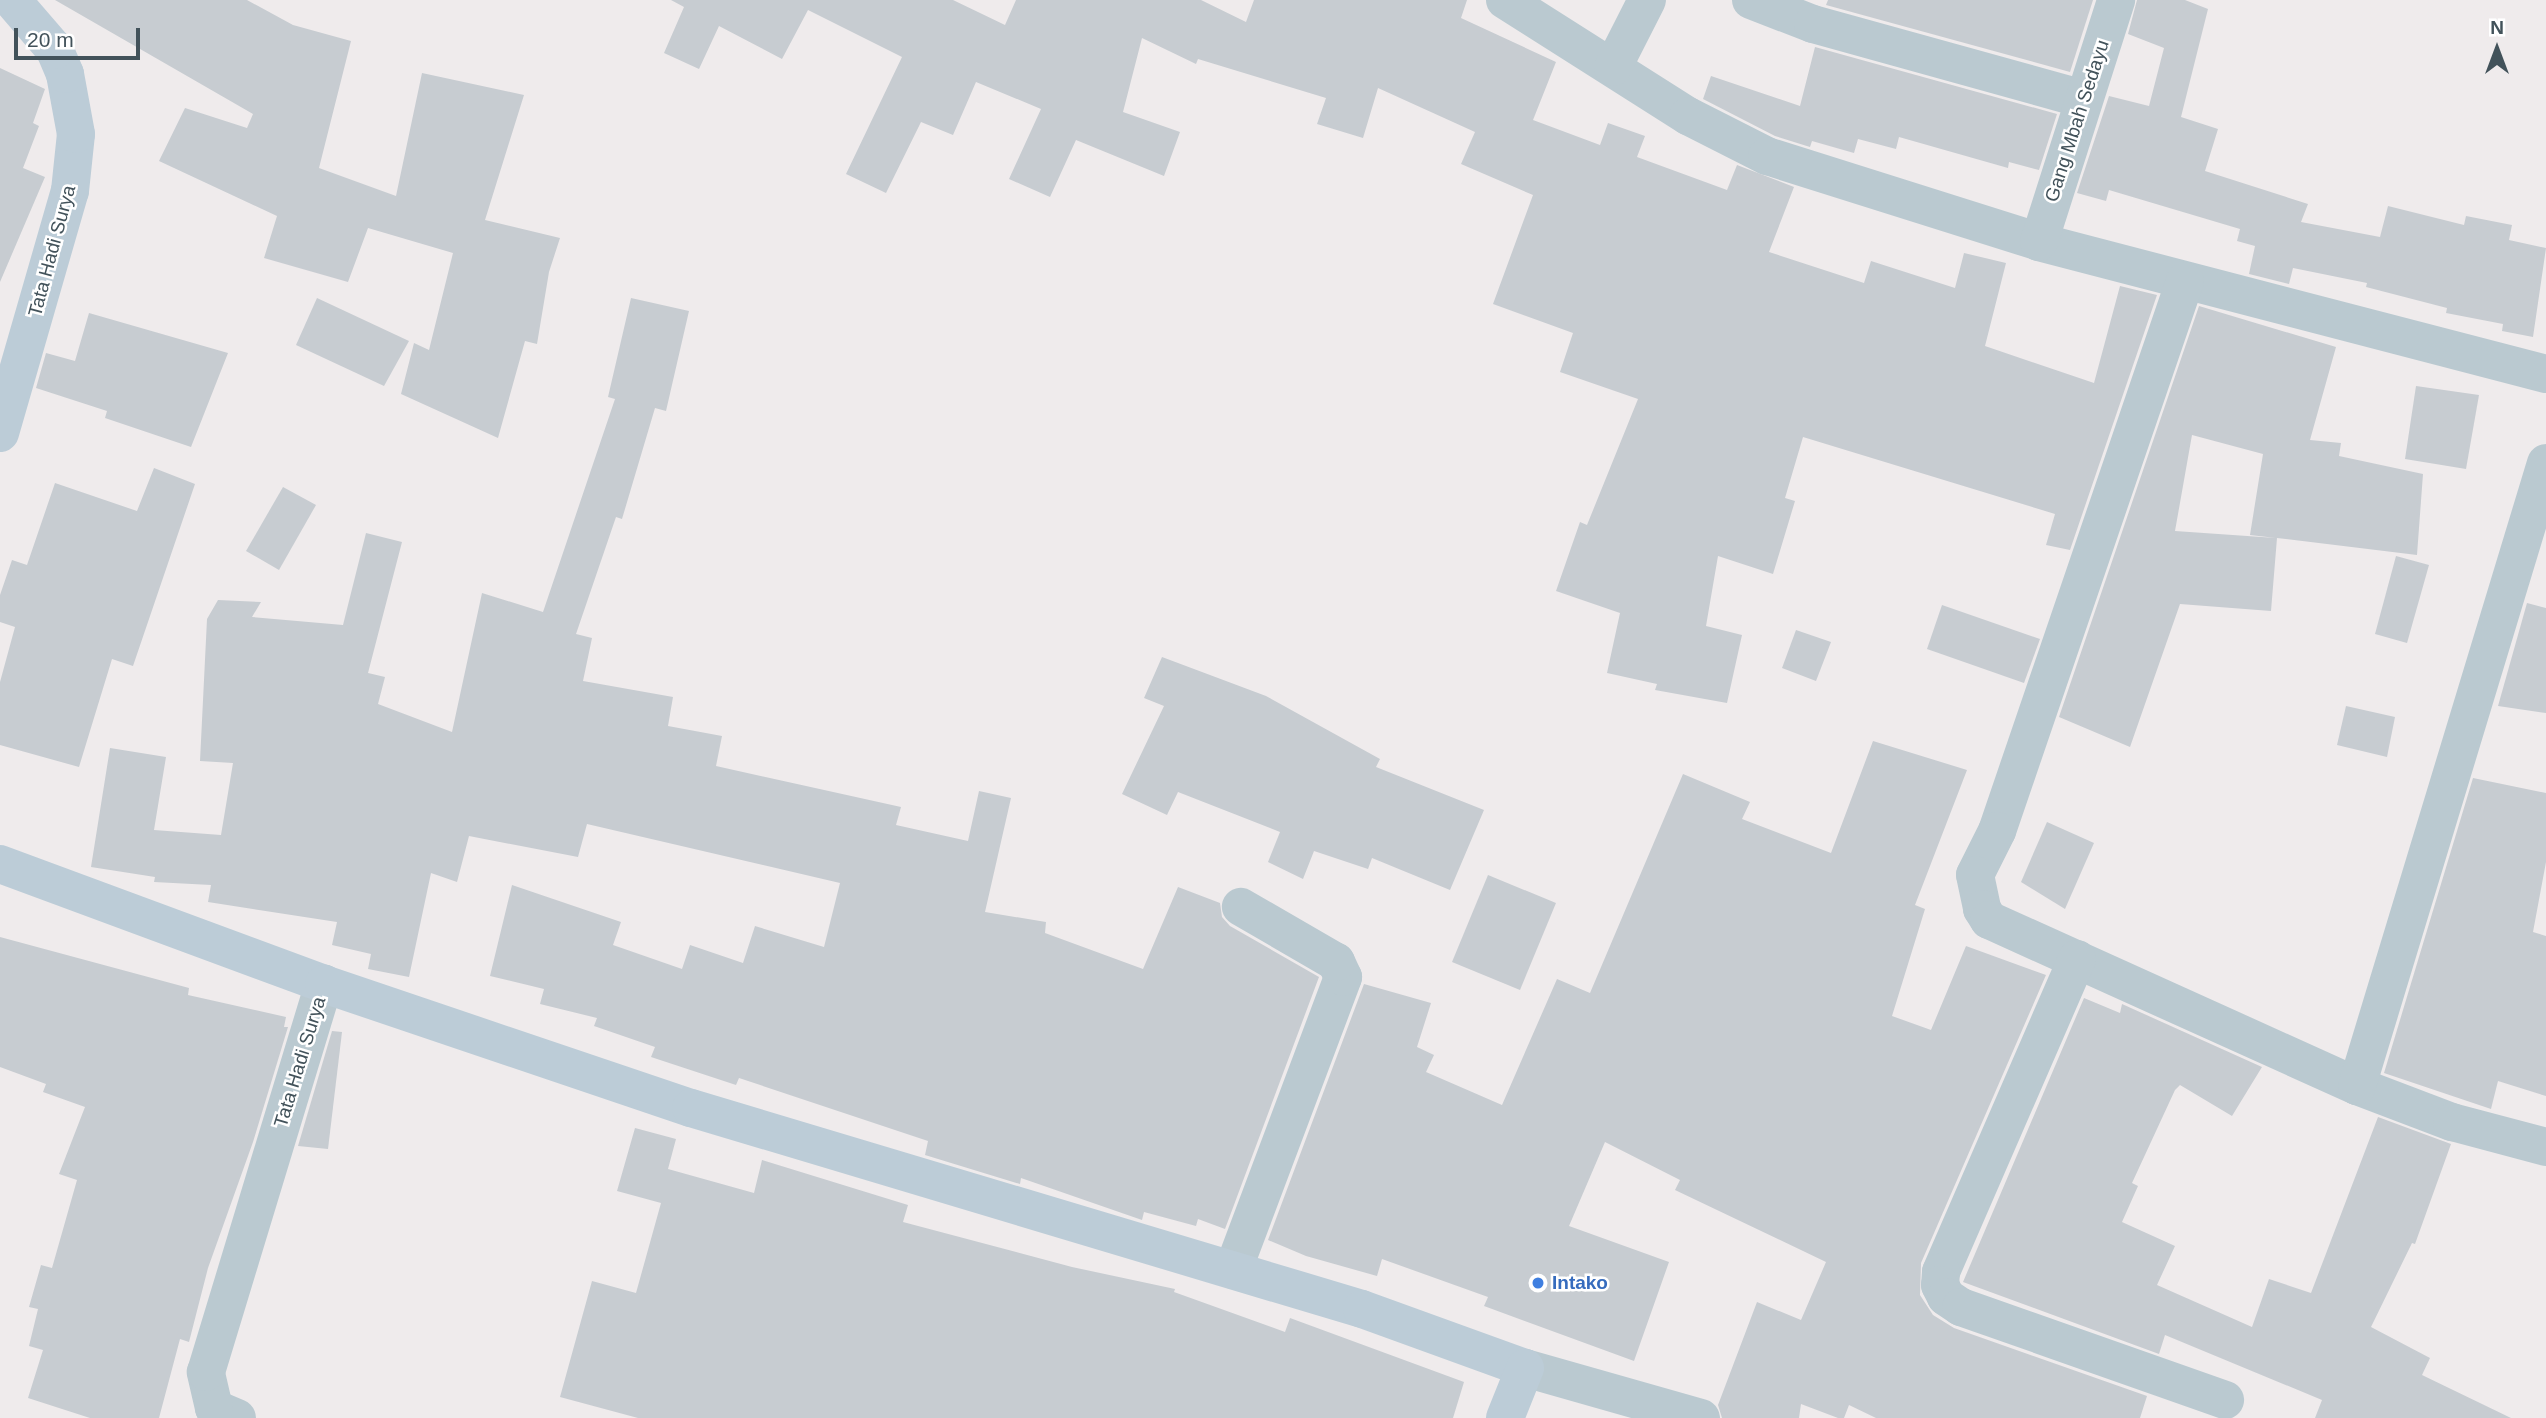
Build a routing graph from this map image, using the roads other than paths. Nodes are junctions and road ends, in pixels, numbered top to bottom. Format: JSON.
{"nodes":[{"id":1,"x":12,"y":0,"type":"edge"},
{"id":2,"x":1505,"y":0,"type":"edge"},
{"id":3,"x":1647,"y":0,"type":"edge"},
{"id":4,"x":1751,"y":0,"type":"edge"},
{"id":5,"x":2116,"y":0,"type":"edge"},
{"id":6,"x":1613,"y":67,"type":"junction"},
{"id":7,"x":2084,"y":99,"type":"junction"},
{"id":8,"x":2039,"y":242,"type":"junction"},
{"id":9,"x":2185,"y":281,"type":"junction"},
{"id":10,"x":2546,"y":374,"type":"edge"},
{"id":11,"x":0,"y":433,"type":"edge"},
{"id":12,"x":2546,"y":463,"type":"edge"},
{"id":13,"x":0,"y":864,"type":"edge"},
{"id":14,"x":1241,"y":907,"type":"dead end"},
{"id":15,"x":2077,"y":959,"type":"junction"},
{"id":16,"x":324,"y":984,"type":"junction"},
{"id":17,"x":2357,"y":1086,"type":"junction"},
{"id":18,"x":2546,"y":1147,"type":"edge"},
{"id":19,"x":1233,"y":1270,"type":"junction"},
{"id":20,"x":1525,"y":1368,"type":"junction"},
{"id":21,"x":2225,"y":1400,"type":"dead end"},
{"id":22,"x":237,"y":1418,"type":"edge"},
{"id":23,"x":1505,"y":1418,"type":"edge"},
{"id":24,"x":1701,"y":1418,"type":"edge"}],
"edges":[{"from":1,"to":11,"type":"street","name":"Tata Hadi Surya"},
{"from":2,"to":6,"type":"street"},
{"from":3,"to":6,"type":"street"},
{"from":4,"to":7,"type":"street"},
{"from":5,"to":7,"type":"street","name":"Gang Mbah Sedayu"},
{"from":6,"to":8,"type":"street"},
{"from":7,"to":8,"type":"street","name":"Gang Mbah Sedayu"},
{"from":8,"to":9,"type":"street"},
{"from":9,"to":10,"type":"street"},
{"from":9,"to":15,"type":"street"},
{"from":12,"to":17,"type":"street"},
{"from":13,"to":16,"type":"street","name":"Tata Hadi Surya"},
{"from":14,"to":19,"type":"street"},
{"from":15,"to":17,"type":"street"},
{"from":15,"to":21,"type":"street"},
{"from":16,"to":19,"type":"street"},
{"from":16,"to":22,"type":"street","name":"Tata Hadi Surya"},
{"from":17,"to":18,"type":"street"},
{"from":19,"to":20,"type":"street"},
{"from":20,"to":23,"type":"street"},
{"from":20,"to":24,"type":"street"}]}
